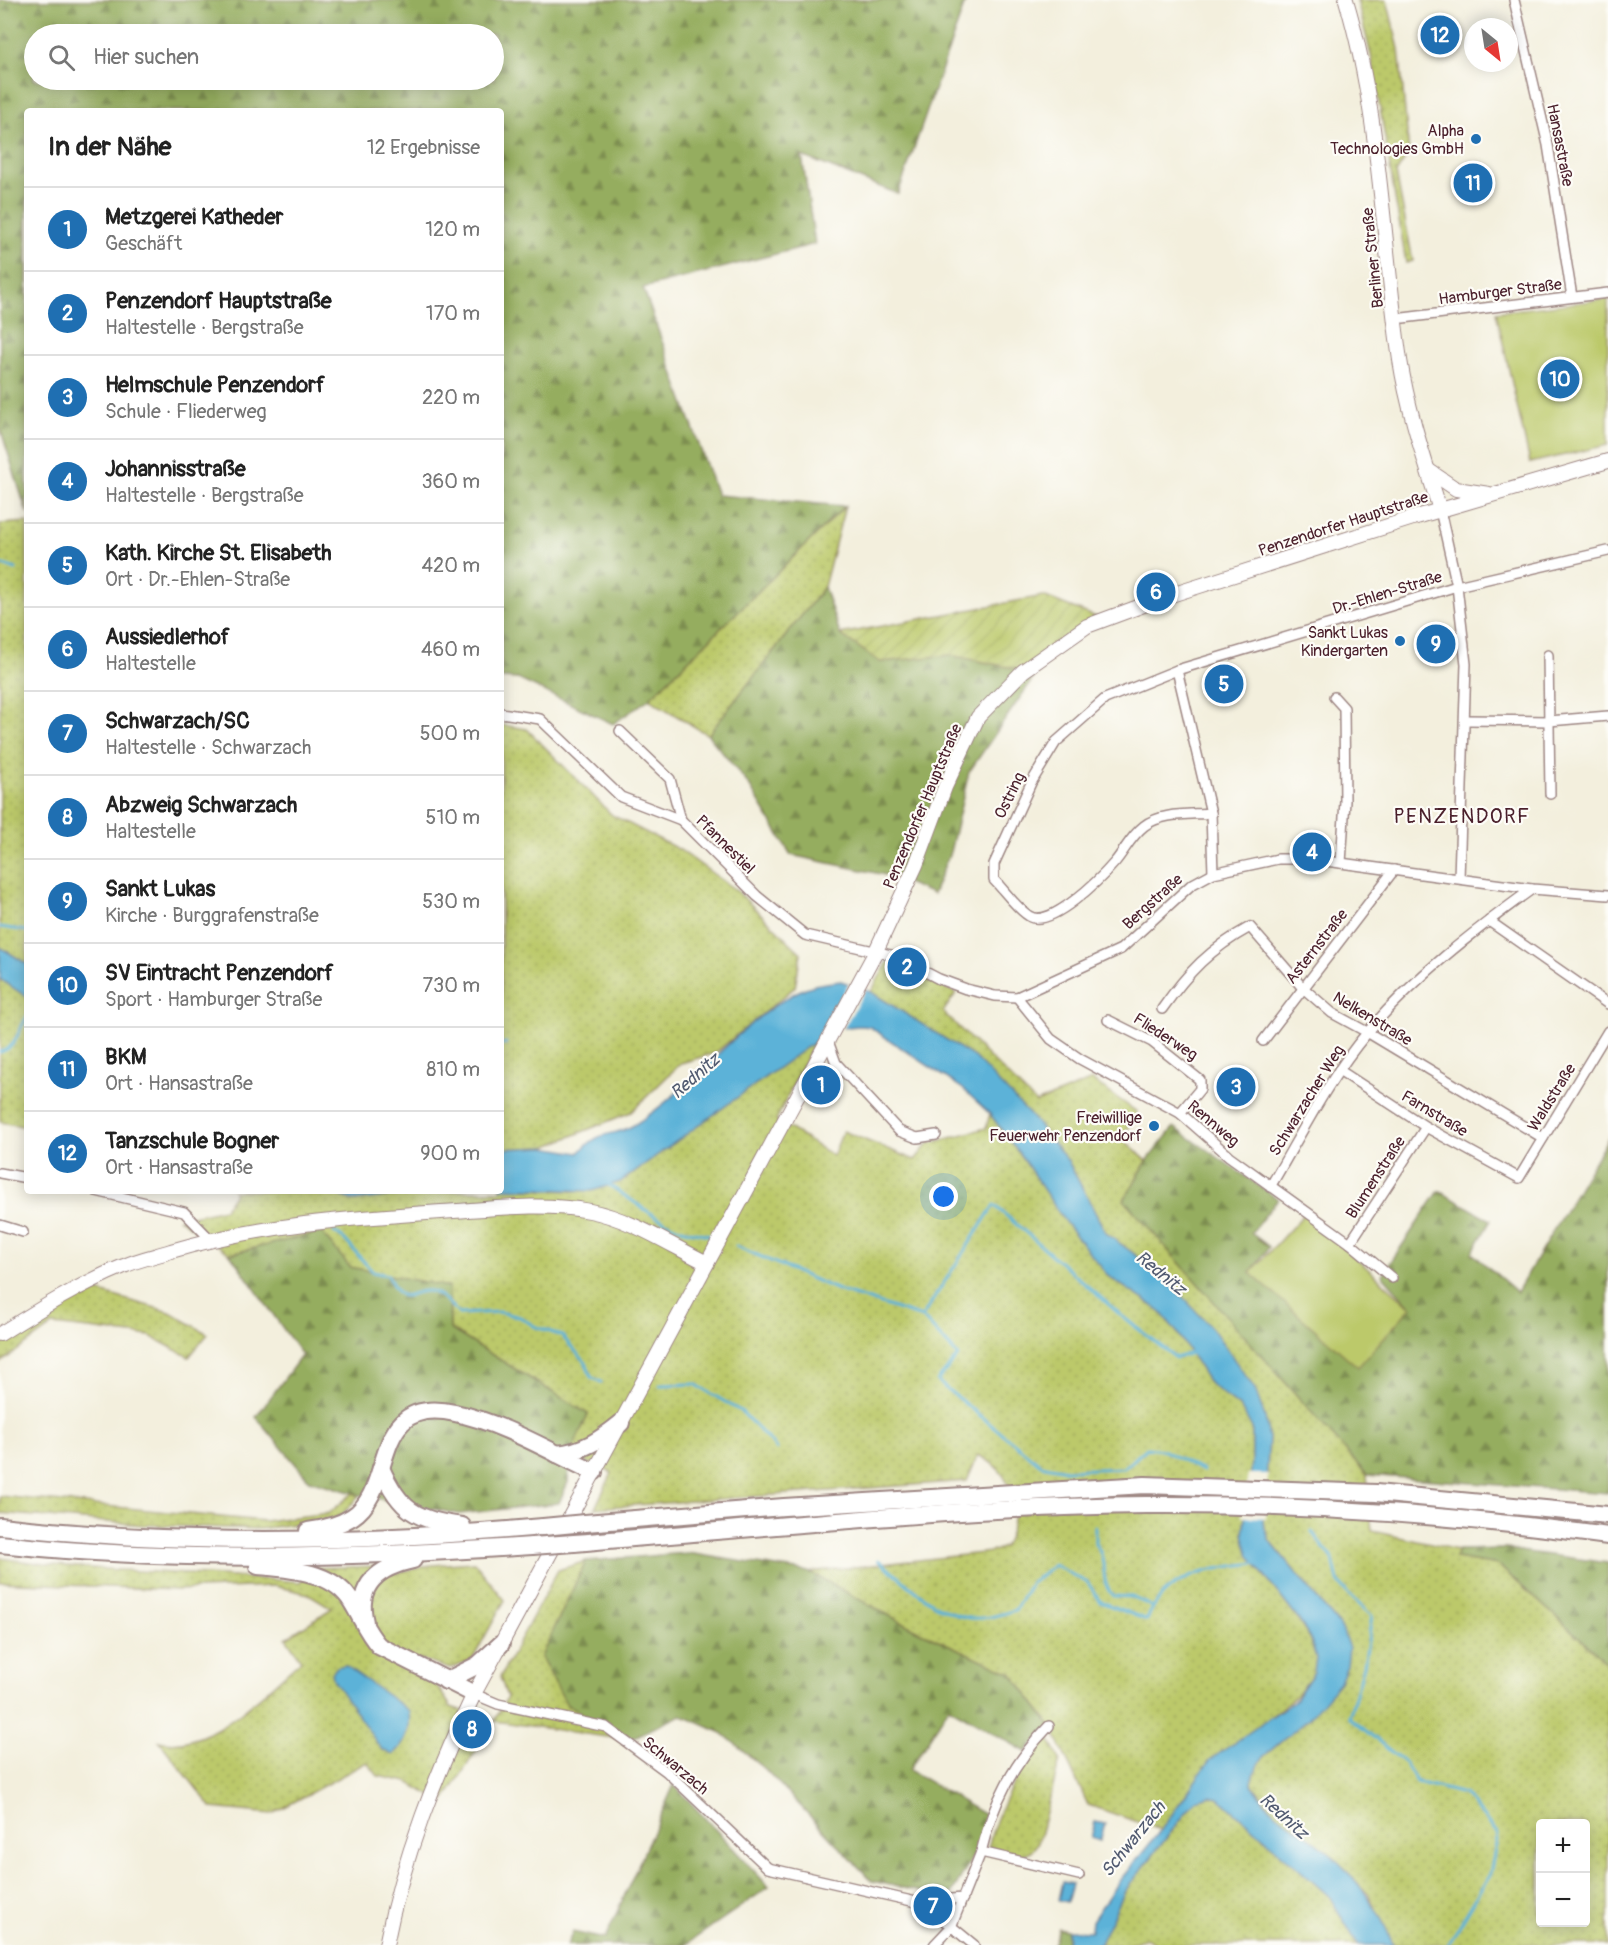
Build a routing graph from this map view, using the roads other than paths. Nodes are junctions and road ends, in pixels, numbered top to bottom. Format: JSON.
{"nodes":[{"id":1,"x":1347,"y":0,"type":"edge"},
{"id":2,"x":1514,"y":0,"type":"edge"},
{"id":3,"x":1608,"y":293,"type":"edge"},
{"id":4,"x":1572,"y":297,"type":"junction"},
{"id":5,"x":1395,"y":319,"type":"junction"},
{"id":6,"x":1608,"y":461,"type":"edge"},
{"id":7,"x":1428,"y":470,"type":"junction"},
{"id":8,"x":1494,"y":495,"type":"junction"},
{"id":9,"x":1440,"y":510,"type":"junction"},
{"id":10,"x":1608,"y":551,"type":"edge"},
{"id":11,"x":1457,"y":586,"type":"junction"},
{"id":12,"x":1548,"y":655,"type":"dead end"},
{"id":13,"x":1177,"y":670,"type":"junction"},
{"id":14,"x":1334,"y":697,"type":"dead end"},
{"id":15,"x":504,"y":713,"type":"edge"},
{"id":16,"x":1608,"y":716,"type":"edge"},
{"id":17,"x":1466,"y":720,"type":"junction"},
{"id":18,"x":1549,"y":721,"type":"junction"},
{"id":19,"x":620,"y":731,"type":"dead end"},
{"id":20,"x":1550,"y":794,"type":"dead end"},
{"id":21,"x":1212,"y":813,"type":"junction"},
{"id":22,"x":681,"y":820,"type":"junction"},
{"id":23,"x":1341,"y":863,"type":"junction"},
{"id":24,"x":1394,"y":870,"type":"junction"},
{"id":25,"x":1213,"y":873,"type":"junction"},
{"id":26,"x":1459,"y":878,"type":"junction"},
{"id":27,"x":1532,"y":889,"type":"junction"},
{"id":28,"x":1608,"y":895,"type":"edge"},
{"id":29,"x":1489,"y":921,"type":"junction"},
{"id":30,"x":875,"y":952,"type":"junction"},
{"id":31,"x":1302,"y":987,"type":"junction"},
{"id":32,"x":1017,"y":997,"type":"junction"},
{"id":33,"x":1608,"y":1004,"type":"edge"},
{"id":34,"x":1162,"y":1009,"type":"dead end"},
{"id":35,"x":1108,"y":1020,"type":"dead end"},
{"id":36,"x":1608,"y":1031,"type":"edge"},
{"id":37,"x":1367,"y":1032,"type":"junction"},
{"id":38,"x":831,"y":1036,"type":"junction"},
{"id":39,"x":1263,"y":1041,"type":"dead end"},
{"id":40,"x":1339,"y":1070,"type":"junction"},
{"id":41,"x":1180,"y":1113,"type":"junction"},
{"id":42,"x":1426,"y":1126,"type":"junction"},
{"id":43,"x":936,"y":1135,"type":"dead end"},
{"id":44,"x":1543,"y":1138,"type":"junction"},
{"id":45,"x":0,"y":1173,"type":"edge"},
{"id":46,"x":24,"y":1177,"type":"edge"},
{"id":47,"x":1519,"y":1178,"type":"joint"},
{"id":48,"x":1270,"y":1187,"type":"junction"},
{"id":49,"x":109,"y":1194,"type":"edge"},
{"id":50,"x":0,"y":1225,"type":"edge"},
{"id":51,"x":23,"y":1232,"type":"dead end"},
{"id":52,"x":211,"y":1240,"type":"junction"},
{"id":53,"x":1350,"y":1243,"type":"junction"},
{"id":54,"x":707,"y":1263,"type":"junction"},
{"id":55,"x":1392,"y":1278,"type":"dead end"},
{"id":56,"x":0,"y":1334,"type":"edge"},
{"id":57,"x":621,"y":1423,"type":"junction"},
{"id":58,"x":557,"y":1454,"type":"junction"},
{"id":59,"x":381,"y":1468,"type":"junction"},
{"id":60,"x":594,"y":1472,"type":"junction"},
{"id":61,"x":970,"y":1503,"type":"junction"},
{"id":62,"x":1608,"y":1515,"type":"edge"},
{"id":63,"x":0,"y":1526,"type":"edge"},
{"id":64,"x":502,"y":1530,"type":"junction"},
{"id":65,"x":1608,"y":1536,"type":"edge"},
{"id":66,"x":233,"y":1540,"type":"junction"},
{"id":67,"x":0,"y":1544,"type":"edge"},
{"id":68,"x":452,"y":1552,"type":"junction"},
{"id":69,"x":189,"y":1557,"type":"junction"},
{"id":70,"x":367,"y":1631,"type":"junction"},
{"id":71,"x":501,"y":1644,"type":"junction"},
{"id":72,"x":446,"y":1681,"type":"junction"},
{"id":73,"x":474,"y":1694,"type":"junction"},
{"id":74,"x":1049,"y":1726,"type":"dead end"},
{"id":75,"x":981,"y":1852,"type":"junction"},
{"id":76,"x":1079,"y":1875,"type":"dead end"},
{"id":77,"x":963,"y":1898,"type":"junction"},
{"id":78,"x":916,"y":1902,"type":"junction"},
{"id":79,"x":951,"y":1927,"type":"junction"},
{"id":80,"x":386,"y":1945,"type":"edge"},
{"id":81,"x":934,"y":1945,"type":"edge"},
{"id":82,"x":974,"y":1945,"type":"edge"}],
"edges":[{"from":1,"to":5,"type":"main road","name":"Berliner Straße"},
{"from":2,"to":4,"type":"street","name":"Hansastraße"},
{"from":3,"to":4,"type":"street","name":"Hamburger Straße"},
{"from":4,"to":5,"type":"street","name":"Hamburger Straße"},
{"from":5,"to":7,"type":"main road","name":"Berliner Straße"},
{"from":6,"to":8,"type":"main road","name":"Penzendorfer Hauptstraße"},
{"from":7,"to":8,"type":"main road"},
{"from":7,"to":9,"type":"main road","name":"Berliner Straße"},
{"from":8,"to":9,"type":"main road","name":"Penzendorfer Hauptstraße"},
{"from":9,"to":11,"type":"street"},
{"from":9,"to":30,"type":"main road","name":"Penzendorfer Hauptstraße"},
{"from":10,"to":11,"type":"street","name":"Dr.-Ehlen-Straße"},
{"from":11,"to":13,"type":"street","name":"Dr.-Ehlen-Straße"},
{"from":11,"to":17,"type":"street"},
{"from":12,"to":18,"type":"street"},
{"from":13,"to":21,"type":"street"},
{"from":13,"to":21,"type":"street","name":"Ostring"},
{"from":14,"to":23,"type":"street"},
{"from":15,"to":22,"type":"street","name":"Pfannestiel"},
{"from":16,"to":18,"type":"street"},
{"from":17,"to":18,"type":"street"},
{"from":17,"to":26,"type":"street"},
{"from":18,"to":20,"type":"street"},
{"from":19,"to":22,"type":"street"},
{"from":21,"to":25,"type":"street"},
{"from":22,"to":30,"type":"street","name":"Pfannestiel"},
{"from":23,"to":24,"type":"street","name":"Bergstraße"},
{"from":23,"to":25,"type":"street","name":"Bergstraße"},
{"from":24,"to":26,"type":"street","name":"Bergstraße"},
{"from":24,"to":31,"type":"street","name":"Asternstraße"},
{"from":25,"to":32,"type":"street","name":"Bergstraße"},
{"from":26,"to":27,"type":"street","name":"Bergstraße"},
{"from":27,"to":28,"type":"street","name":"Bergstraße"},
{"from":27,"to":29,"type":"street","name":"Schwarzacher Weg"},
{"from":29,"to":33,"type":"street"},
{"from":29,"to":37,"type":"street","name":"Schwarzacher Weg"},
{"from":30,"to":32,"type":"street"},
{"from":30,"to":38,"type":"main road","name":"Penzendorfer Hauptstraße"},
{"from":31,"to":34,"type":"street","name":"Nelkenstraße"},
{"from":31,"to":37,"type":"street","name":"Nelkenstraße"},
{"from":31,"to":39,"type":"street","name":"Asternstraße"},
{"from":32,"to":41,"type":"street","name":"Rennweg"},
{"from":35,"to":41,"type":"street","name":"Fliederweg"},
{"from":36,"to":44,"type":"street","name":"Waldstraße"},
{"from":37,"to":40,"type":"street","name":"Schwarzacher Weg"},
{"from":37,"to":44,"type":"street","name":"Nelkenstraße"},
{"from":38,"to":43,"type":"street"},
{"from":38,"to":54,"type":"main road","name":"Penzendorfer Hauptstraße"},
{"from":40,"to":42,"type":"street","name":"Farnstraße"},
{"from":40,"to":48,"type":"street","name":"Schwarzacher Weg"},
{"from":41,"to":48,"type":"street","name":"Rennweg"},
{"from":42,"to":47,"type":"street","name":"Farnstraße"},
{"from":42,"to":53,"type":"street","name":"Blumenstraße"},
{"from":44,"to":47,"type":"street","name":"Waldstraße"},
{"from":45,"to":46,"type":"street"},
{"from":48,"to":53,"type":"street","name":"Rennweg"},
{"from":49,"to":52,"type":"street"},
{"from":50,"to":51,"type":"street"},
{"from":52,"to":54,"type":"main road"},
{"from":52,"to":56,"type":"main road"},
{"from":53,"to":55,"type":"street","name":"Rennweg"},
{"from":54,"to":57,"type":"main road","name":"Penzendorfer Hauptstraße"},
{"from":57,"to":58,"type":"highway"},
{"from":57,"to":60,"type":"main road","name":"Penzendorfer Hauptstraße"},
{"from":58,"to":59,"type":"highway"},
{"from":58,"to":60,"type":"highway"},
{"from":59,"to":64,"type":"highway"},
{"from":59,"to":66,"type":"highway"},
{"from":60,"to":71,"type":"main road","name":"Penzendorfer Hauptstraße"},
{"from":61,"to":62,"type":"highway"},
{"from":61,"to":64,"type":"highway","bridge":true},
{"from":61,"to":65,"type":"highway"},
{"from":61,"to":68,"type":"highway","bridge":true},
{"from":63,"to":66,"type":"highway"},
{"from":64,"to":66,"type":"highway"},
{"from":67,"to":69,"type":"highway"},
{"from":68,"to":69,"type":"highway"},
{"from":68,"to":70,"type":"highway"},
{"from":69,"to":70,"type":"highway"},
{"from":70,"to":72,"type":"highway"},
{"from":71,"to":72,"type":"highway"},
{"from":71,"to":73,"type":"main road","name":"Penzendorfer Hauptstraße"},
{"from":72,"to":73,"type":"highway"},
{"from":73,"to":78,"type":"street","name":"Schwarzach"},
{"from":73,"to":80,"type":"main road","name":"Penzendorfer Hauptstraße"},
{"from":74,"to":75,"type":"street"},
{"from":75,"to":76,"type":"street"},
{"from":75,"to":77,"type":"street"},
{"from":77,"to":78,"type":"street"},
{"from":77,"to":79,"type":"street"},
{"from":78,"to":79,"type":"street","name":"Schwarzach"},
{"from":79,"to":81,"type":"street"},
{"from":79,"to":82,"type":"street","name":"Schwarzach"}]}
